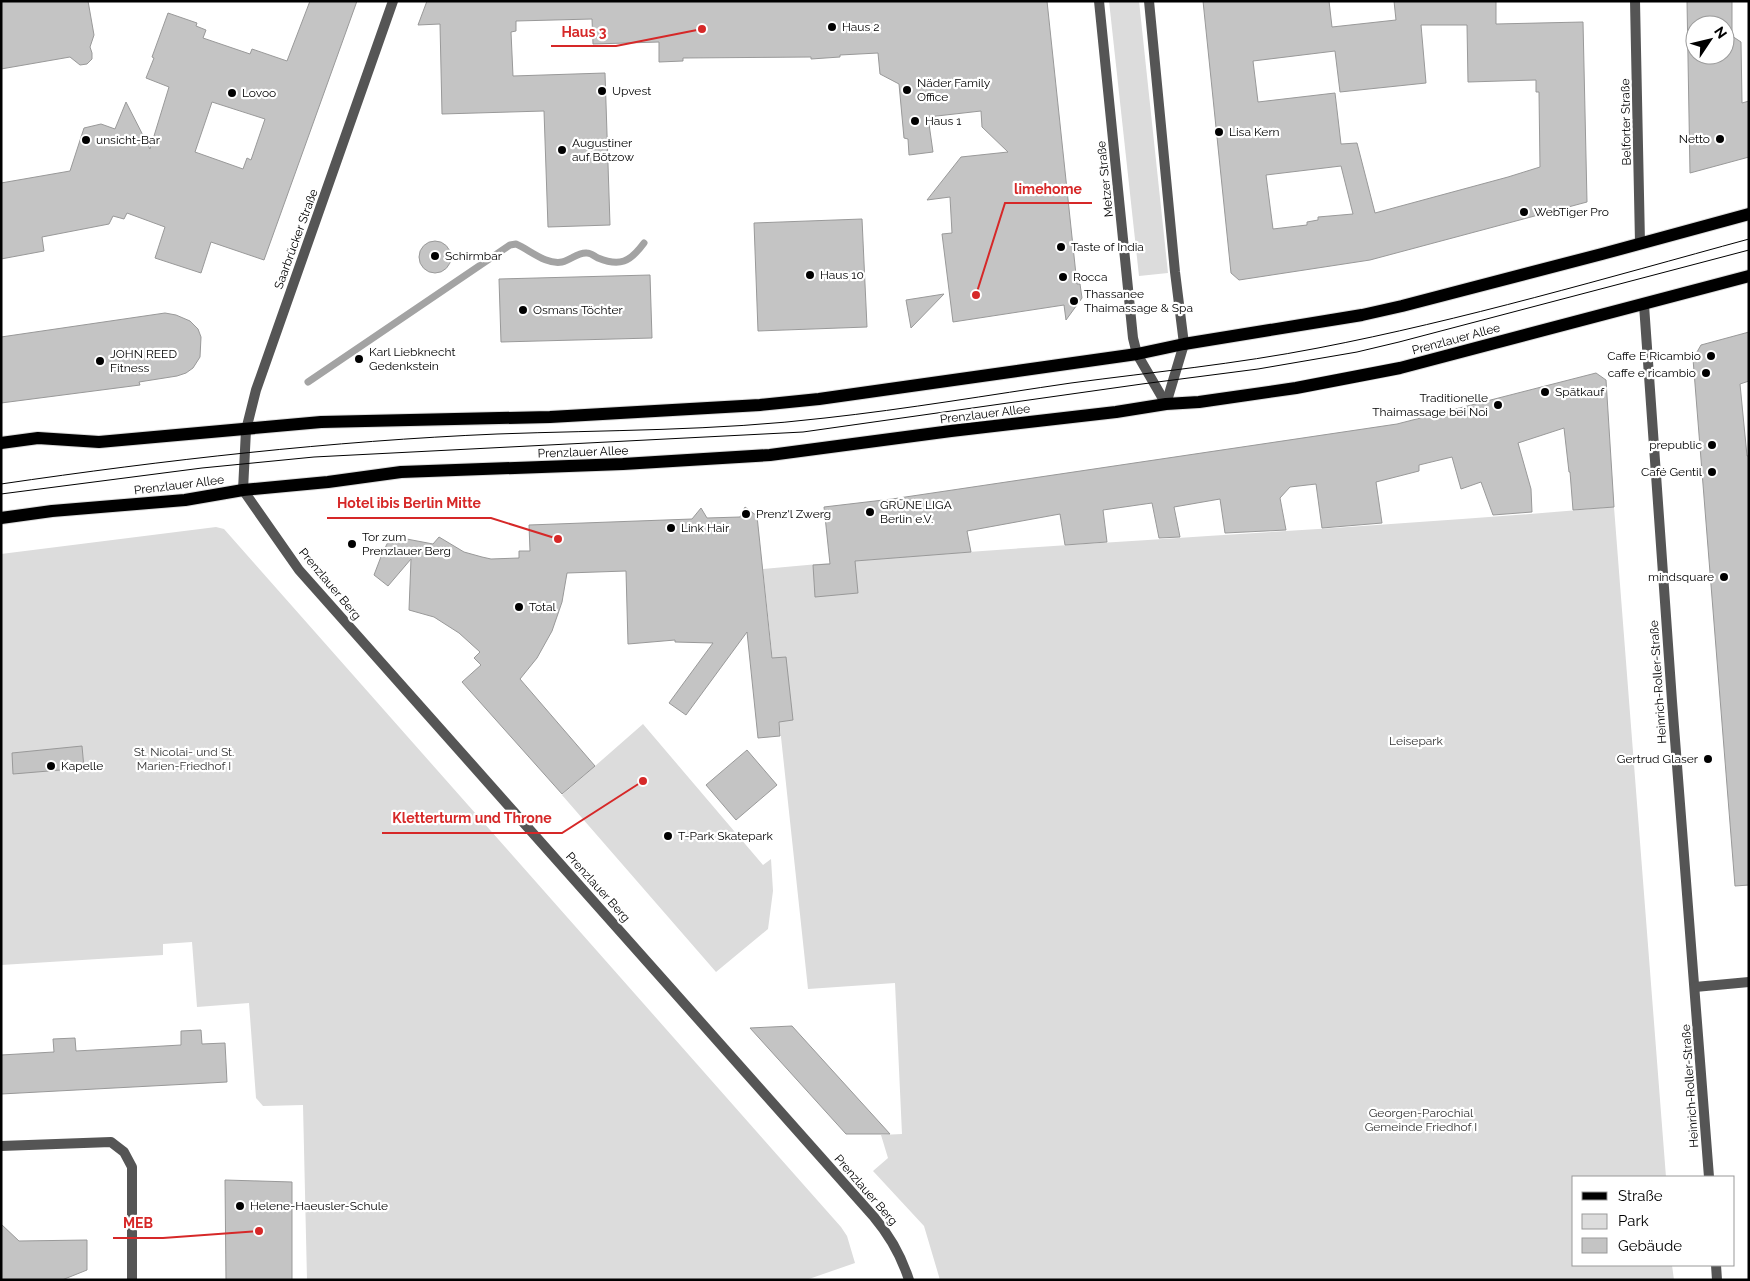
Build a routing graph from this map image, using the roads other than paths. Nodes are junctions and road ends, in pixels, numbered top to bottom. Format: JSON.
{"nodes":[{"id":1,"x":394,"y":1,"type":"edge"},
{"id":2,"x":1099,"y":1,"type":"edge"},
{"id":3,"x":1149,"y":1,"type":"edge"},
{"id":4,"x":1636,"y":1,"type":"edge"},
{"id":5,"x":1749,"y":214,"type":"edge"},
{"id":6,"x":1640,"y":243,"type":"junction"},
{"id":7,"x":1749,"y":276,"type":"edge"},
{"id":8,"x":1644,"y":305,"type":"junction"},
{"id":9,"x":1184,"y":344,"type":"junction"},
{"id":10,"x":1137,"y":354,"type":"junction"},
{"id":11,"x":1166,"y":404,"type":"junction"},
{"id":12,"x":246,"y":430,"type":"junction"},
{"id":13,"x":1,"y":443,"type":"edge"},
{"id":14,"x":243,"y":490,"type":"junction"},
{"id":15,"x":1,"y":518,"type":"edge"},
{"id":16,"x":1749,"y":982,"type":"edge"},
{"id":17,"x":1695,"y":987,"type":"junction"},
{"id":18,"x":1,"y":1146,"type":"edge"},
{"id":19,"x":1709,"y":1176,"type":"edge"},
{"id":20,"x":1716,"y":1266,"type":"edge"},
{"id":21,"x":132,"y":1280,"type":"edge"},
{"id":22,"x":909,"y":1280,"type":"edge"},
{"id":23,"x":1717,"y":1280,"type":"edge"}],
"edges":[{"from":1,"to":12,"type":"street","name":"Saarbrücker Straße"},
{"from":2,"to":10,"type":"street","name":"Metzer Straße"},
{"from":3,"to":9,"type":"street"},
{"from":4,"to":6,"type":"street","name":"Belforter Straße"},
{"from":5,"to":6,"type":"main road"},
{"from":6,"to":9,"type":"main road"},
{"from":7,"to":8,"type":"main road","name":"Prenzlauer Allee"},
{"from":8,"to":11,"type":"main road","name":"Prenzlauer Allee"},
{"from":8,"to":17,"type":"street","name":"Heinrich-Roller-Straße"},
{"from":9,"to":10,"type":"main road"},
{"from":9,"to":11,"type":"street"},
{"from":10,"to":11,"type":"street"},
{"from":10,"to":12,"type":"main road"},
{"from":11,"to":14,"type":"main road","name":"Prenzlauer Allee"},
{"from":12,"to":13,"type":"main road"},
{"from":12,"to":14,"type":"street","name":"Saarbrücker Straße"},
{"from":14,"to":15,"type":"main road","name":"Prenzlauer Allee"},
{"from":14,"to":22,"type":"street","name":"Prenzlauer Berg"},
{"from":16,"to":17,"type":"street"},
{"from":17,"to":19,"type":"street","name":"Heinrich-Roller-Straße"},
{"from":18,"to":21,"type":"street"},
{"from":20,"to":23,"type":"street"}]}
